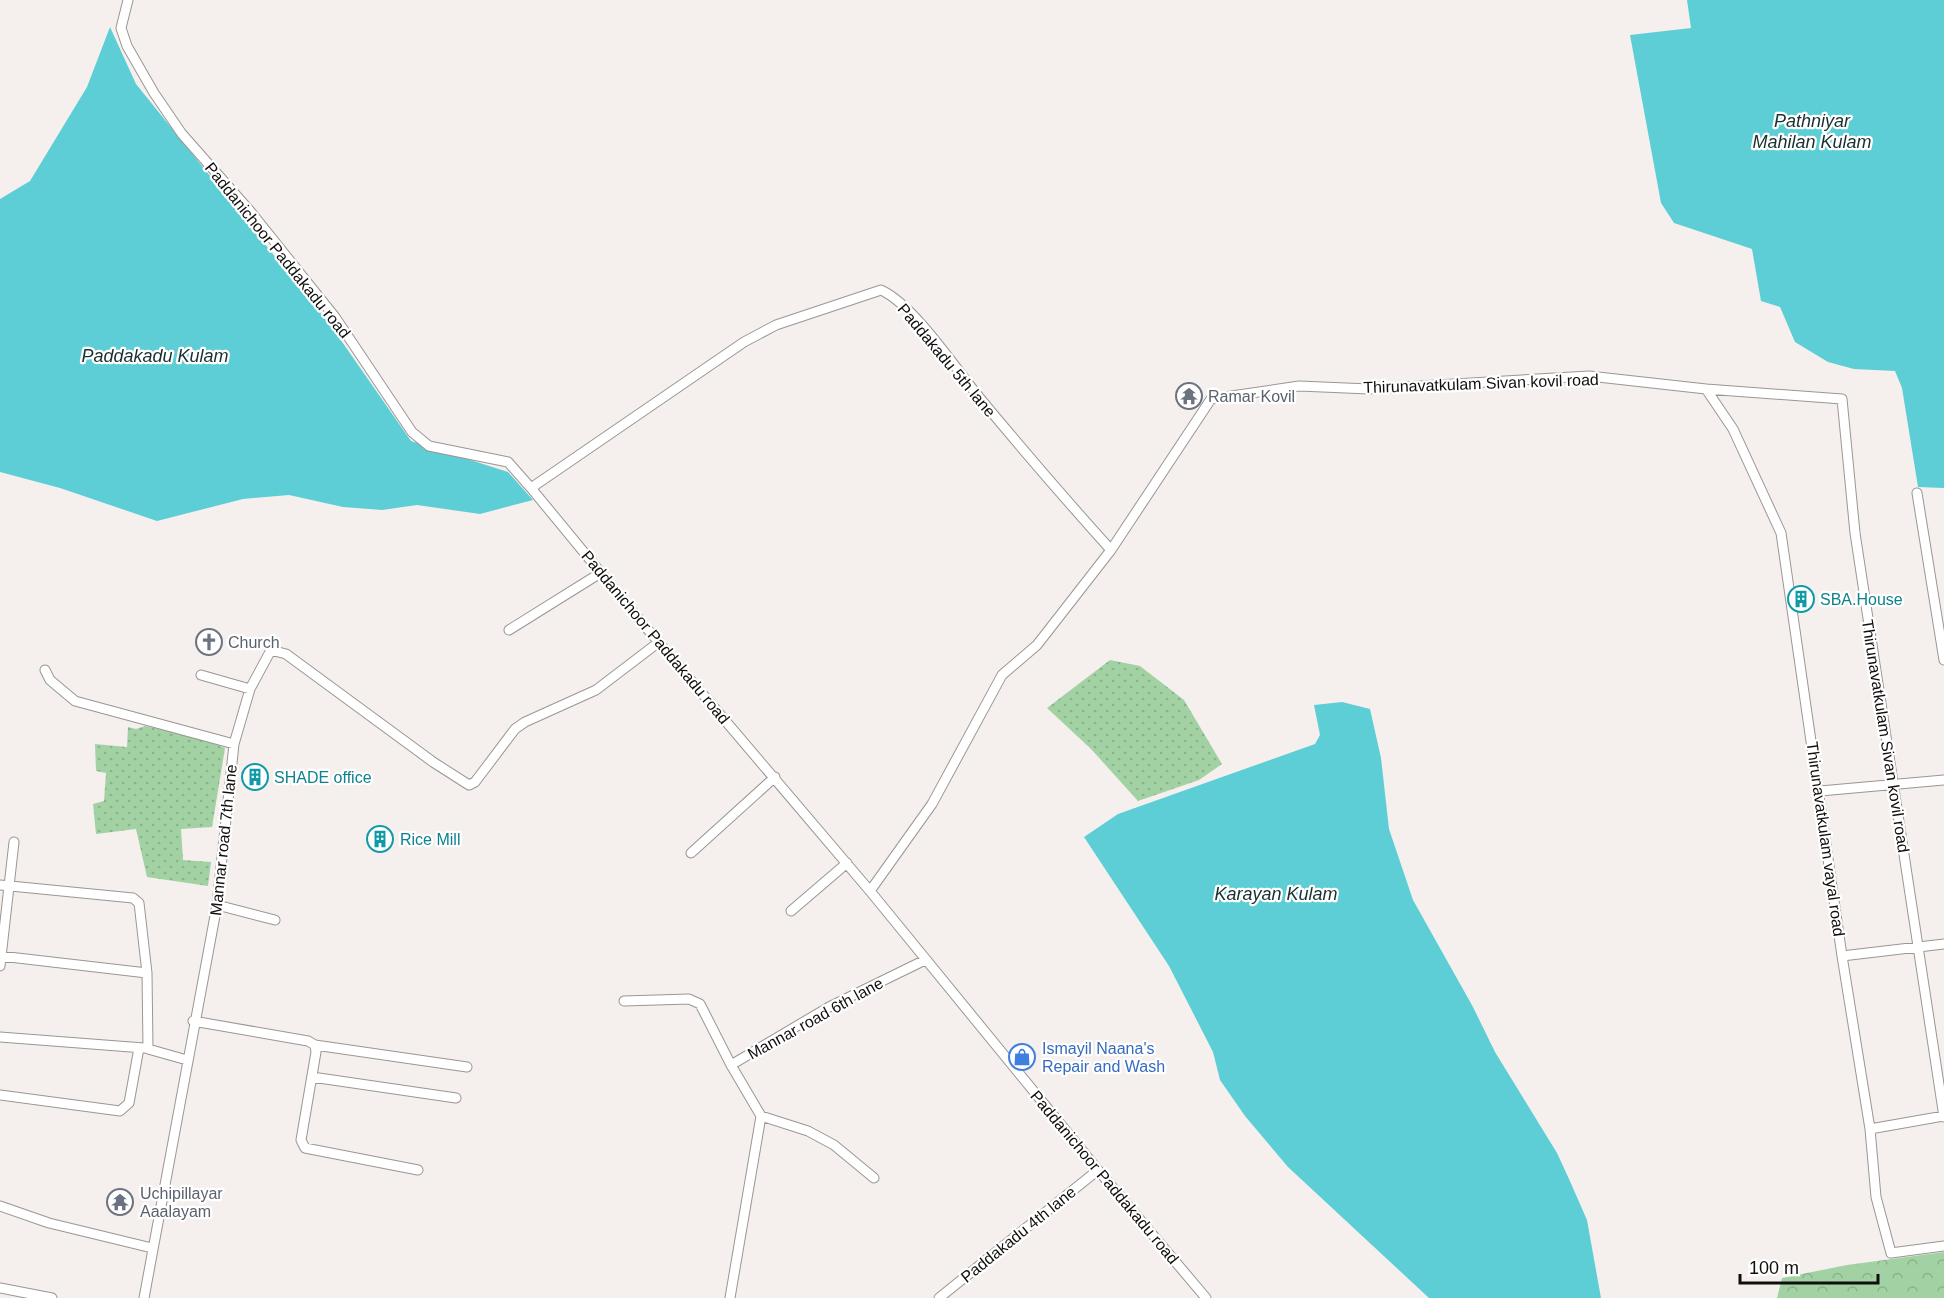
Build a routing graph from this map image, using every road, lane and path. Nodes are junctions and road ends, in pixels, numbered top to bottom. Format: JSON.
{"nodes":[{"id":1,"x":128,"y":0,"type":"edge"},
{"id":2,"x":1706,"y":389,"type":"junction"},
{"id":3,"x":531,"y":488,"type":"junction"},
{"id":4,"x":1917,"y":493,"type":"dead end"},
{"id":5,"x":1111,"y":550,"type":"junction"},
{"id":6,"x":602,"y":572,"type":"junction"},
{"id":7,"x":509,"y":630,"type":"dead end"},
{"id":8,"x":659,"y":642,"type":"junction"},
{"id":9,"x":1944,"y":660,"type":"edge"},
{"id":10,"x":45,"y":670,"type":"dead end"},
{"id":11,"x":201,"y":675,"type":"dead end"},
{"id":12,"x":250,"y":689,"type":"junction"},
{"id":13,"x":234,"y":744,"type":"junction"},
{"id":14,"x":775,"y":777,"type":"junction"},
{"id":15,"x":1944,"y":780,"type":"edge"},
{"id":16,"x":1894,"y":783,"type":"junction"},
{"id":17,"x":1820,"y":792,"type":"junction"},
{"id":18,"x":14,"y":842,"type":"dead end"},
{"id":19,"x":691,"y":853,"type":"dead end"},
{"id":20,"x":847,"y":863,"type":"junction"},
{"id":21,"x":5,"y":886,"type":"edge"},
{"id":22,"x":870,"y":891,"type":"junction"},
{"id":23,"x":217,"y":905,"type":"junction"},
{"id":24,"x":791,"y":911,"type":"dead end"},
{"id":25,"x":276,"y":920,"type":"dead end"},
{"id":26,"x":1944,"y":944,"type":"edge"},
{"id":27,"x":1917,"y":947,"type":"junction"},
{"id":28,"x":1842,"y":956,"type":"junction"},
{"id":29,"x":0,"y":960,"type":"edge"},
{"id":30,"x":925,"y":960,"type":"junction"},
{"id":31,"x":147,"y":973,"type":"junction"},
{"id":32,"x":624,"y":1001,"type":"dead end"},
{"id":33,"x":193,"y":1021,"type":"junction"},
{"id":34,"x":0,"y":1037,"type":"edge"},
{"id":35,"x":315,"y":1045,"type":"junction"},
{"id":36,"x":143,"y":1048,"type":"junction"},
{"id":37,"x":187,"y":1060,"type":"junction"},
{"id":38,"x":731,"y":1065,"type":"junction"},
{"id":39,"x":467,"y":1067,"type":"dead end"},
{"id":40,"x":312,"y":1077,"type":"junction"},
{"id":41,"x":0,"y":1095,"type":"edge"},
{"id":42,"x":456,"y":1098,"type":"dead end"},
{"id":43,"x":761,"y":1116,"type":"junction"},
{"id":44,"x":1944,"y":1116,"type":"edge"},
{"id":45,"x":1870,"y":1130,"type":"junction"},
{"id":46,"x":418,"y":1170,"type":"dead end"},
{"id":47,"x":1098,"y":1170,"type":"junction"},
{"id":48,"x":874,"y":1178,"type":"dead end"},
{"id":49,"x":0,"y":1206,"type":"edge"},
{"id":50,"x":1944,"y":1246,"type":"edge"},
{"id":51,"x":152,"y":1248,"type":"junction"},
{"id":52,"x":6,"y":1292,"type":"edge"},
{"id":53,"x":52,"y":1298,"type":"edge"},
{"id":54,"x":144,"y":1298,"type":"edge"},
{"id":55,"x":730,"y":1298,"type":"edge"},
{"id":56,"x":939,"y":1298,"type":"edge"},
{"id":57,"x":1206,"y":1298,"type":"edge"}],
"edges":[{"from":1,"to":3,"type":"street","name":"Paddanichoor Paddakadu road"},
{"from":2,"to":5,"type":"street","name":"Thirunavatkulam Sivan kovil road"},
{"from":2,"to":16,"type":"street","name":"Thirunavatkulam Sivan kovil road"},
{"from":2,"to":17,"type":"street","name":"Thirunavatkulam vayal road"},
{"from":3,"to":5,"type":"street","name":"Paddakadu 5th lane"},
{"from":3,"to":6,"type":"street","name":"Paddanichoor Paddakadu road"},
{"from":4,"to":9,"type":"street"},
{"from":5,"to":22,"type":"street","name":"Thirunavatkulam Sivan kovil road"},
{"from":6,"to":7,"type":"street"},
{"from":6,"to":8,"type":"street","name":"Paddanichoor Paddakadu road"},
{"from":8,"to":12,"type":"street","name":"Mannar road 7th lane"},
{"from":8,"to":14,"type":"street","name":"Paddanichoor Paddakadu road"},
{"from":10,"to":13,"type":"street"},
{"from":11,"to":12,"type":"street"},
{"from":12,"to":13,"type":"street","name":"Mannar road 7th lane"},
{"from":13,"to":23,"type":"street","name":"Mannar road 7th lane"},
{"from":14,"to":19,"type":"street"},
{"from":14,"to":20,"type":"street","name":"Paddanichoor Paddakadu road"},
{"from":15,"to":16,"type":"street"},
{"from":16,"to":17,"type":"street"},
{"from":16,"to":27,"type":"street","name":"Thirunavatkulam Sivan kovil road"},
{"from":17,"to":28,"type":"street","name":"Thirunavatkulam vayal road"},
{"from":18,"to":21,"type":"street"},
{"from":20,"to":22,"type":"street","name":"Paddanichoor Paddakadu road"},
{"from":20,"to":24,"type":"street"},
{"from":21,"to":29,"type":"street"},
{"from":21,"to":31,"type":"street"},
{"from":22,"to":30,"type":"street","name":"Paddanichoor Paddakadu road"},
{"from":23,"to":25,"type":"street"},
{"from":23,"to":33,"type":"street","name":"Mannar road 7th lane"},
{"from":26,"to":27,"type":"street"},
{"from":27,"to":28,"type":"street"},
{"from":27,"to":44,"type":"street","name":"Thirunavatkulam Sivan kovil road"},
{"from":28,"to":45,"type":"street","name":"Thirunavatkulam vayal road"},
{"from":29,"to":31,"type":"street"},
{"from":30,"to":38,"type":"street","name":"Mannar road 6th lane"},
{"from":30,"to":47,"type":"street","name":"Paddanichoor Paddakadu road"},
{"from":31,"to":36,"type":"street"},
{"from":32,"to":38,"type":"street"},
{"from":33,"to":35,"type":"street"},
{"from":33,"to":37,"type":"street","name":"Mannar road 7th lane"},
{"from":34,"to":36,"type":"street"},
{"from":35,"to":39,"type":"street"},
{"from":35,"to":40,"type":"street"},
{"from":36,"to":37,"type":"street"},
{"from":36,"to":41,"type":"street"},
{"from":37,"to":51,"type":"street","name":"Mannar road 7th lane"},
{"from":38,"to":43,"type":"street","name":"Mannar road 6th lane"},
{"from":40,"to":42,"type":"street"},
{"from":40,"to":46,"type":"street"},
{"from":43,"to":48,"type":"street"},
{"from":43,"to":55,"type":"street"},
{"from":44,"to":45,"type":"street"},
{"from":45,"to":50,"type":"street","name":"Thirunavatkulam vayal road"},
{"from":47,"to":56,"type":"street","name":"Paddakadu 4th lane"},
{"from":47,"to":57,"type":"street","name":"Paddanichoor Paddakadu road"},
{"from":49,"to":51,"type":"street"},
{"from":51,"to":54,"type":"street","name":"Mannar road 7th lane"},
{"from":52,"to":53,"type":"street"}]}
